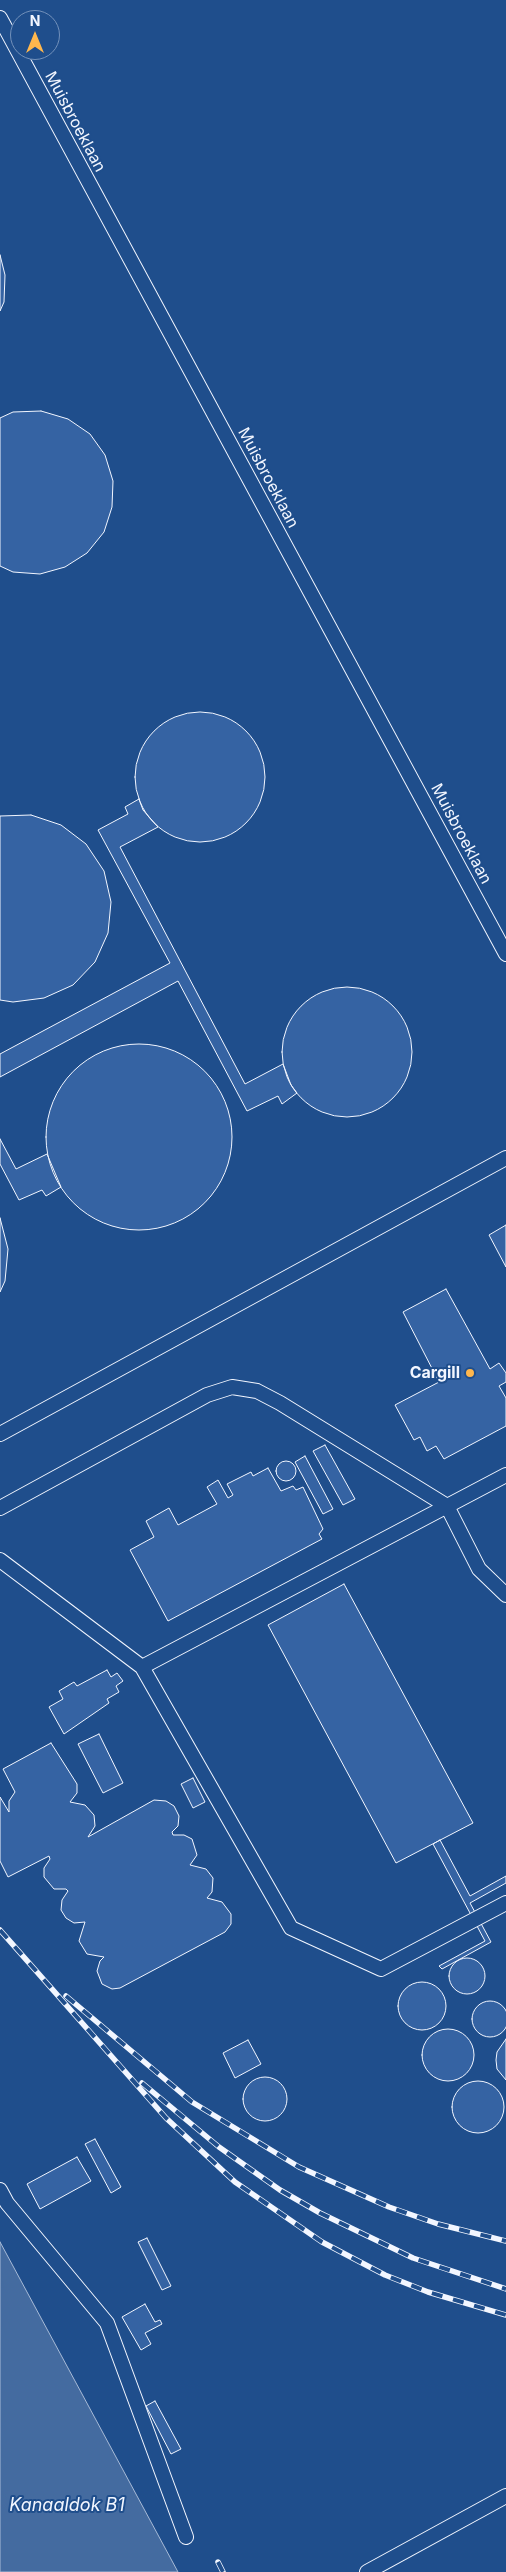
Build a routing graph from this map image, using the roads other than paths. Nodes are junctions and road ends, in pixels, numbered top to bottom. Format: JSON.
{"nodes":[{"id":1,"x":0,"y":18,"type":"edge"},
{"id":2,"x":506,"y":954,"type":"edge"},
{"id":3,"x":506,"y":1158,"type":"edge"},
{"id":4,"x":0,"y":1434,"type":"edge"},
{"id":5,"x":506,"y":1475,"type":"edge"},
{"id":6,"x":447,"y":1506,"type":"junction"},
{"id":7,"x":0,"y":1508,"type":"edge"},
{"id":8,"x":0,"y":1560,"type":"edge"},
{"id":9,"x":506,"y":1595,"type":"edge"},
{"id":10,"x":142,"y":1667,"type":"junction"},
{"id":11,"x":506,"y":1903,"type":"edge"},
{"id":12,"x":0,"y":2190,"type":"edge"},
{"id":13,"x":506,"y":2496,"type":"edge"},
{"id":14,"x":186,"y":2538,"type":"dead end"},
{"id":15,"x":367,"y":2572,"type":"edge"}],
"edges":[{"from":1,"to":2,"type":"lane","name":"Muisbroeklaan"},
{"from":3,"to":4,"type":"lane"},
{"from":5,"to":6,"type":"lane"},
{"from":6,"to":7,"type":"lane"},
{"from":6,"to":9,"type":"lane"},
{"from":6,"to":10,"type":"lane"},
{"from":8,"to":10,"type":"lane"},
{"from":10,"to":11,"type":"lane"},
{"from":12,"to":14,"type":"lane"},
{"from":13,"to":15,"type":"lane"}]}
